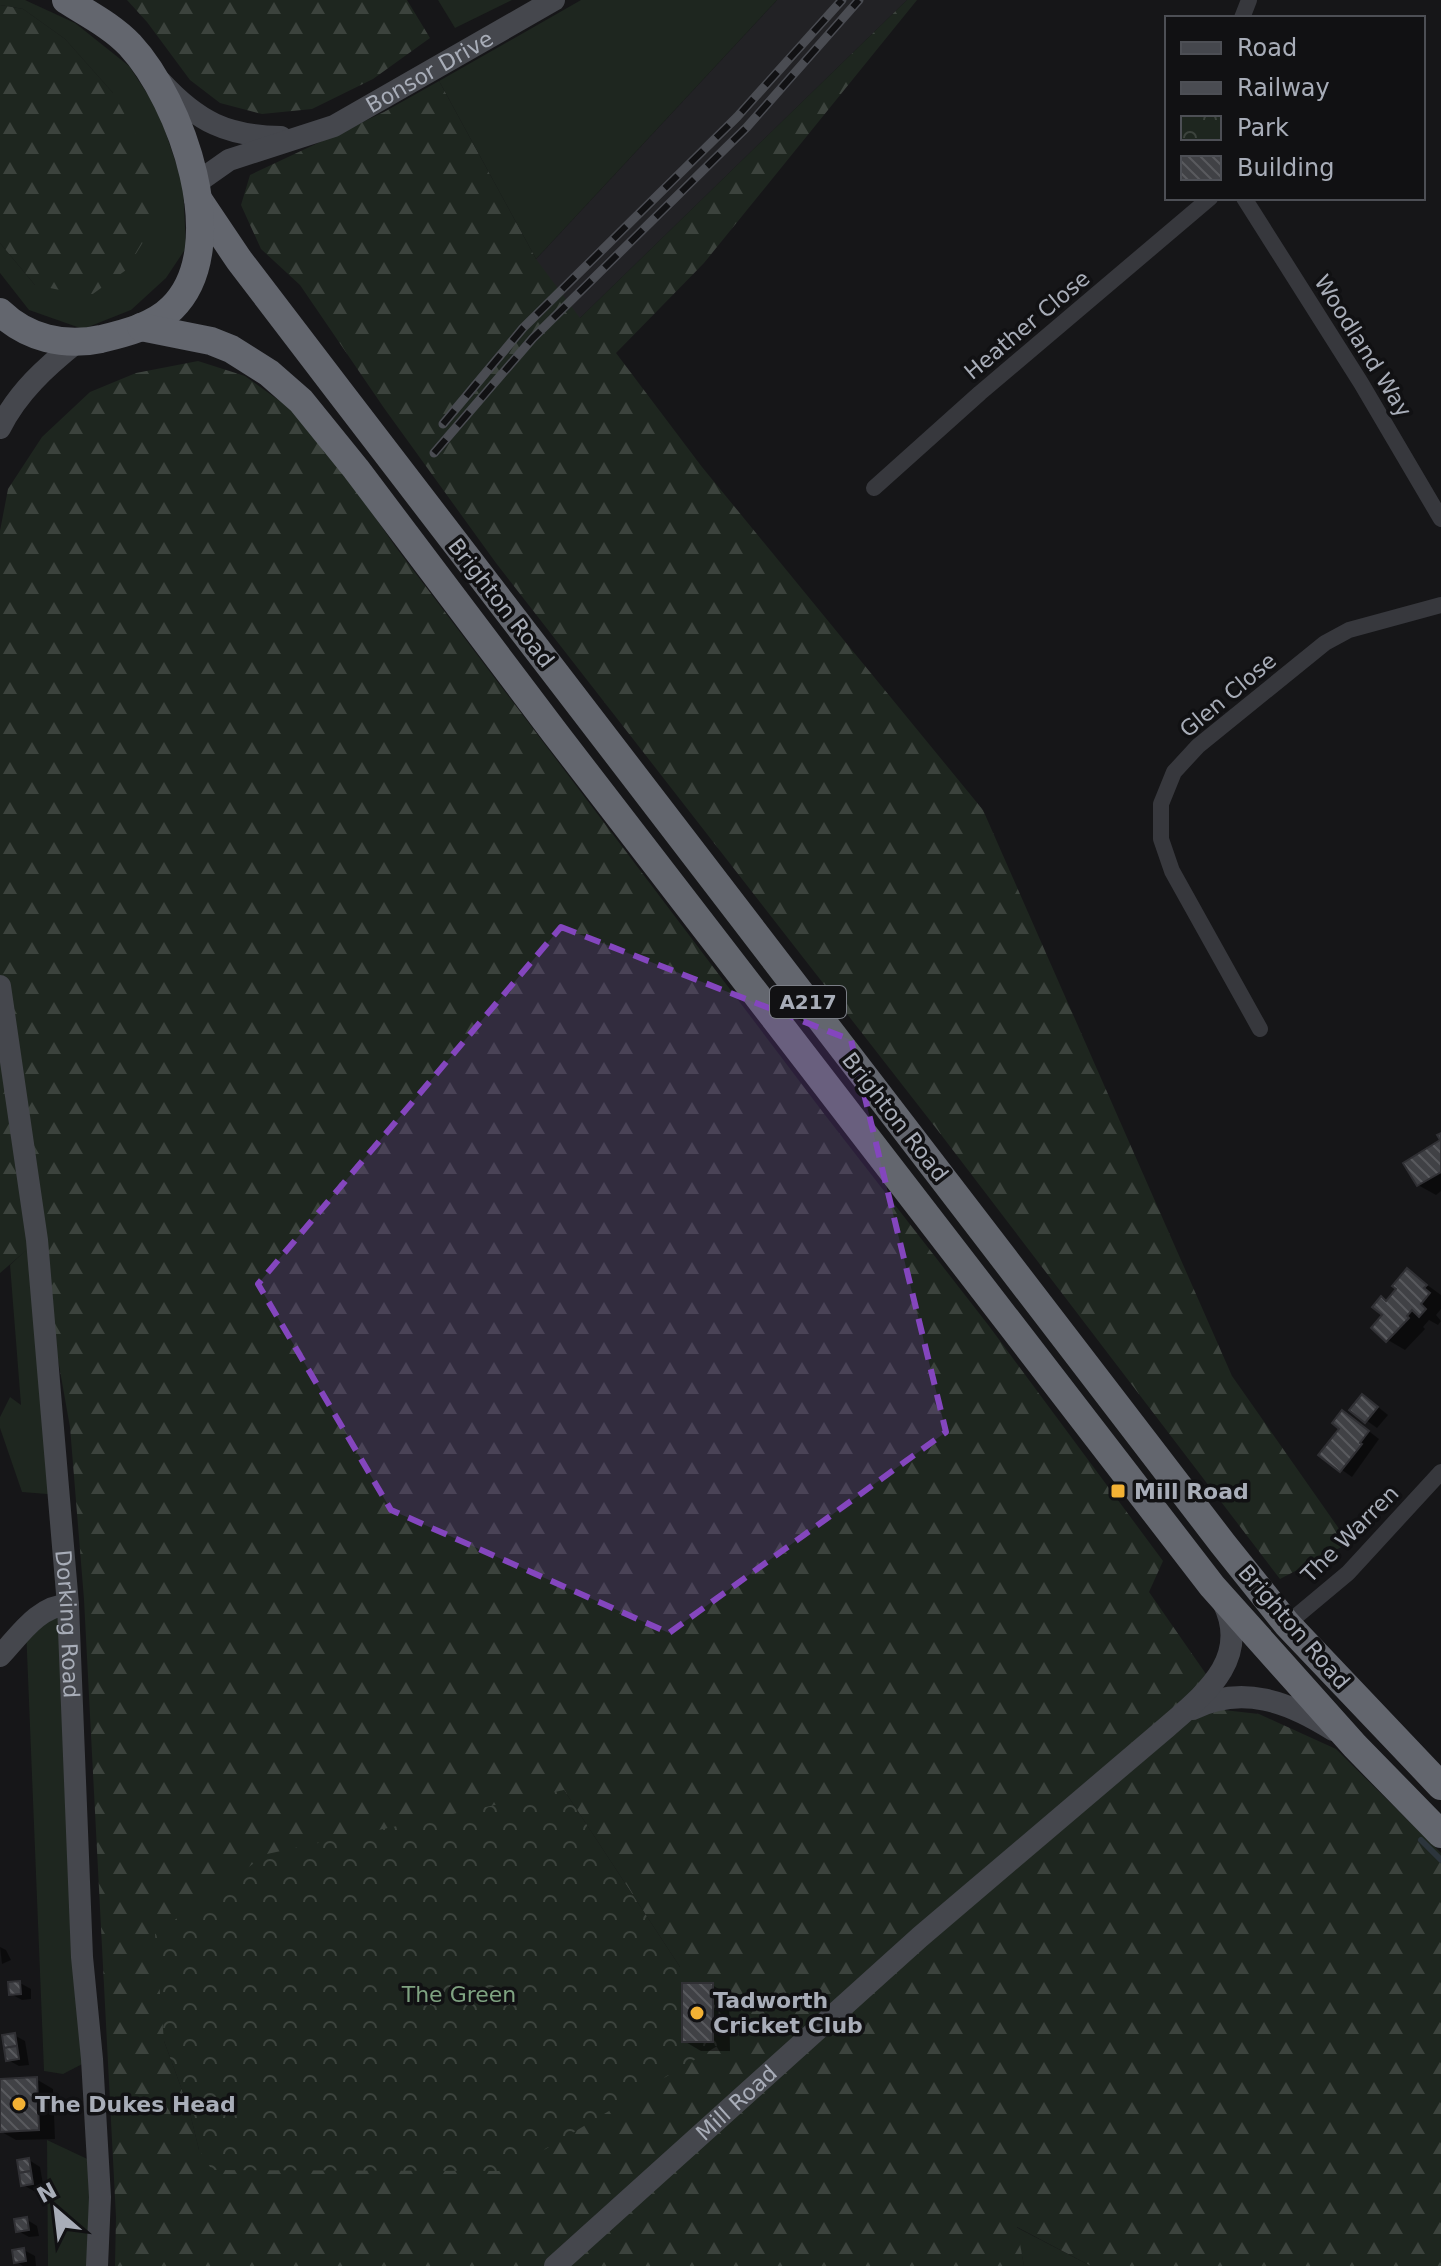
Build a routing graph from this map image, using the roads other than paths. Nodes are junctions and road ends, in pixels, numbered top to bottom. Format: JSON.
{"nodes":[{"id":1,"x":66,"y":0,"type":"edge"},
{"id":2,"x":554,"y":0,"type":"edge"},
{"id":3,"x":143,"y":62,"type":"junction"},
{"id":4,"x":302,"y":138,"type":"junction"},
{"id":5,"x":197,"y":194,"type":"junction"},
{"id":6,"x":1208,"y":200,"type":"edge"},
{"id":7,"x":1245,"y":200,"type":"edge"},
{"id":8,"x":0,"y":312,"type":"edge"},
{"id":9,"x":141,"y":327,"type":"junction"},
{"id":10,"x":77,"y":342,"type":"junction"},
{"id":11,"x":0,"y":428,"type":"edge"},
{"id":12,"x":874,"y":488,"type":"dead end"},
{"id":13,"x":1441,"y":519,"type":"edge"},
{"id":14,"x":1441,"y":605,"type":"edge"},
{"id":15,"x":0,"y":986,"type":"edge"},
{"id":16,"x":1,"y":1011,"type":"edge"},
{"id":17,"x":1260,"y":1029,"type":"dead end"},
{"id":18,"x":1441,"y":1472,"type":"edge"},
{"id":19,"x":1218,"y":1592,"type":"junction"},
{"id":20,"x":68,"y":1605,"type":"junction"},
{"id":21,"x":1287,"y":1624,"type":"junction"},
{"id":22,"x":0,"y":1656,"type":"edge"},
{"id":23,"x":1175,"y":1720,"type":"junction"},
{"id":24,"x":1355,"y":1746,"type":"junction"},
{"id":25,"x":1441,"y":1786,"type":"edge"},
{"id":26,"x":1441,"y":1834,"type":"edge"},
{"id":27,"x":97,"y":2266,"type":"edge"},
{"id":28,"x":555,"y":2266,"type":"edge"}],
"edges":[{"from":1,"to":3,"type":"highway"},
{"from":2,"to":4,"type":"main road","name":"Bonsor Drive"},
{"from":3,"to":4,"type":"main road","name":"Bonsor Drive"},
{"from":3,"to":5,"type":"highway"},
{"from":4,"to":5,"type":"main road","name":"Bonsor Drive"},
{"from":5,"to":9,"type":"highway"},
{"from":5,"to":21,"type":"highway","name":"Brighton Road","number":"A217"},
{"from":6,"to":12,"type":"street","name":"Heather Close"},
{"from":7,"to":13,"type":"street","name":"Woodland Way"},
{"from":8,"to":10,"type":"highway"},
{"from":9,"to":10,"type":"highway"},
{"from":9,"to":19,"type":"highway","name":"Brighton Road","number":"A217"},
{"from":10,"to":11,"type":"main road"},
{"from":14,"to":17,"type":"street","name":"Glen Close"},
{"from":15,"to":16,"type":"main road","name":"Dorking Road"},
{"from":16,"to":20,"type":"main road","name":"Dorking Road"},
{"from":18,"to":21,"type":"street","name":"The Warren"},
{"from":19,"to":23,"type":"main road","name":"Mill Road"},
{"from":19,"to":24,"type":"highway","name":"Brighton Road","number":"A217"},
{"from":20,"to":22,"type":"main road"},
{"from":20,"to":27,"type":"main road","name":"Dorking Road"},
{"from":21,"to":25,"type":"highway","name":"Brighton Road","number":"A217"},
{"from":23,"to":24,"type":"main road","name":"Mill Road"},
{"from":23,"to":28,"type":"main road","name":"Mill Road"},
{"from":24,"to":26,"type":"highway","name":"Brighton Road","number":"A217"}]}
